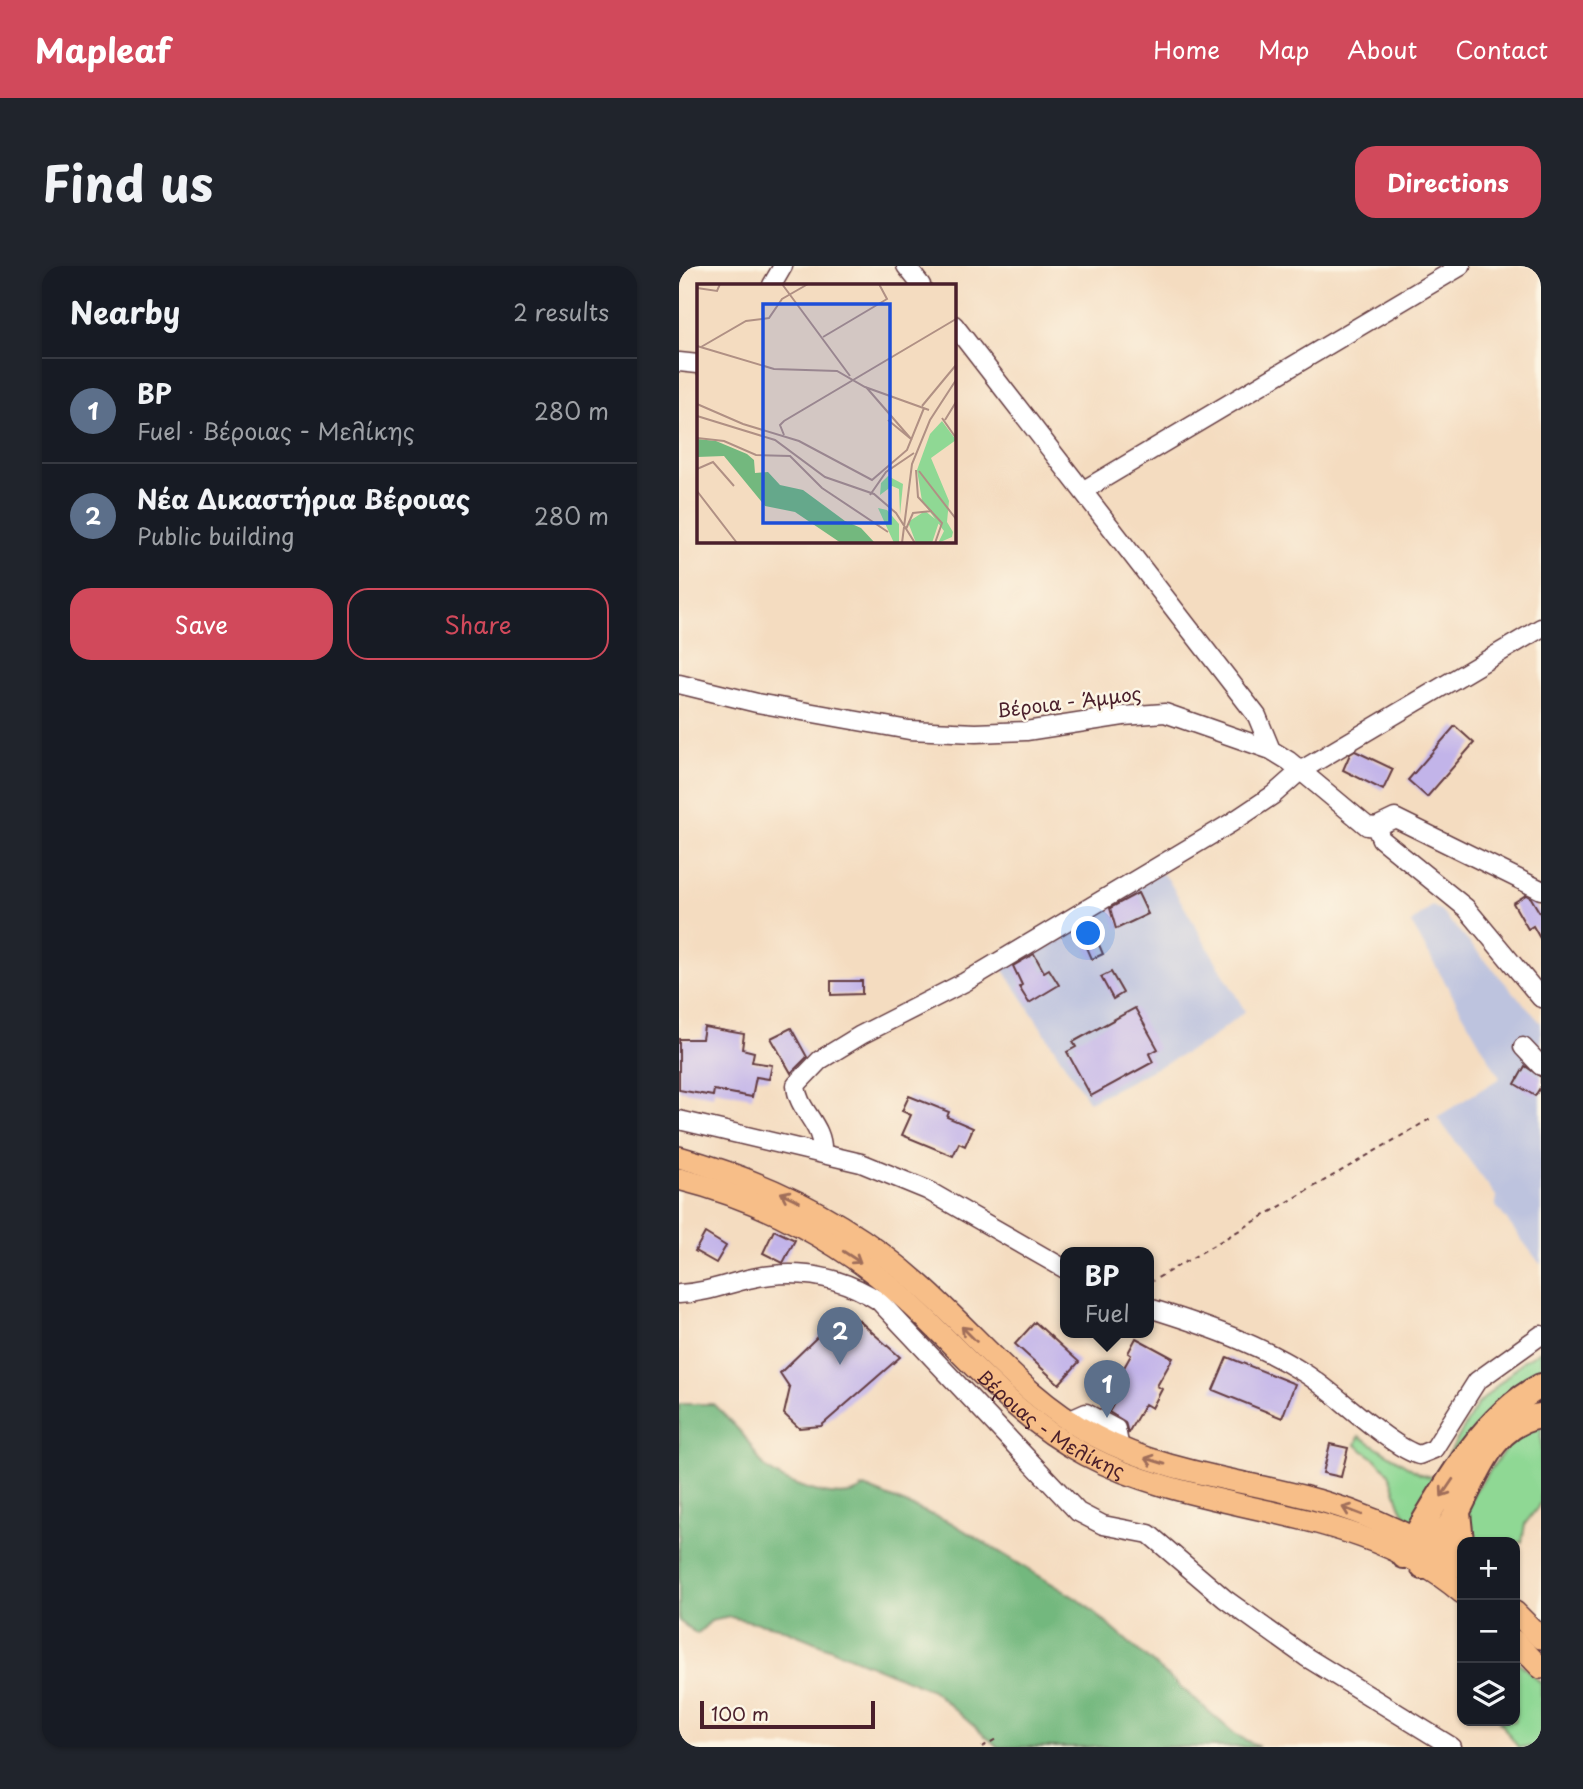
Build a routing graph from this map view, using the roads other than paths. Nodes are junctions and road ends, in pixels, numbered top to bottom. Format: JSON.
{"nodes":[{"id":1,"x":783,"y":266,"type":"edge"},
{"id":2,"x":906,"y":266,"type":"edge"},
{"id":3,"x":1461,"y":266,"type":"edge"},
{"id":4,"x":773,"y":284,"type":"edge"},
{"id":5,"x":920,"y":284,"type":"edge"},
{"id":6,"x":955,"y":327,"type":"edge"},
{"id":7,"x":679,"y":362,"type":"edge"},
{"id":8,"x":697,"y":363,"type":"edge"},
{"id":9,"x":1084,"y":490,"type":"junction"},
{"id":10,"x":1541,"y":628,"type":"edge"},
{"id":11,"x":679,"y":684,"type":"edge"},
{"id":12,"x":1271,"y":750,"type":"junction"},
{"id":13,"x":1300,"y":771,"type":"junction"},
{"id":14,"x":1376,"y":827,"type":"junction"},
{"id":15,"x":1541,"y":891,"type":"edge"},
{"id":16,"x":1541,"y":998,"type":"edge"},
{"id":17,"x":1523,"y":1047,"type":"dead end"},
{"id":18,"x":1541,"y":1066,"type":"edge"},
{"id":19,"x":679,"y":1120,"type":"edge"},
{"id":20,"x":822,"y":1152,"type":"junction"},
{"id":21,"x":679,"y":1157,"type":"edge"},
{"id":22,"x":679,"y":1179,"type":"edge"},
{"id":23,"x":1060,"y":1266,"type":"edge"},
{"id":24,"x":679,"y":1294,"type":"edge"},
{"id":25,"x":1154,"y":1310,"type":"edge"},
{"id":26,"x":1541,"y":1335,"type":"edge"},
{"id":27,"x":1541,"y":1386,"type":"edge"},
{"id":28,"x":1541,"y":1416,"type":"edge"},
{"id":29,"x":1458,"y":1513,"type":"junction"},
{"id":30,"x":1461,"y":1537,"type":"edge"},
{"id":31,"x":1419,"y":1552,"type":"junction"},
{"id":32,"x":1457,"y":1565,"type":"edge"},
{"id":33,"x":1457,"y":1588,"type":"edge"},
{"id":34,"x":1520,"y":1617,"type":"edge"},
{"id":35,"x":1541,"y":1638,"type":"edge"},
{"id":36,"x":1520,"y":1646,"type":"edge"},
{"id":37,"x":1541,"y":1668,"type":"edge"},
{"id":38,"x":1452,"y":1747,"type":"edge"}],
"edges":[{"from":1,"to":4,"type":"street"},
{"from":2,"to":5,"type":"street"},
{"from":3,"to":9,"type":"street"},
{"from":6,"to":9,"type":"street"},
{"from":7,"to":8,"type":"street"},
{"from":9,"to":12,"type":"street"},
{"from":10,"to":13,"type":"street"},
{"from":11,"to":12,"type":"street","name":"Βέροια - Άμμος"},
{"from":12,"to":13,"type":"street","name":"Βέροια - Άμμος"},
{"from":13,"to":14,"type":"street","name":"Βέροια - Άμμος"},
{"from":13,"to":20,"type":"street"},
{"from":14,"to":15,"type":"street"},
{"from":14,"to":16,"type":"street","name":"Βέροια - Άμμος"},
{"from":17,"to":18,"type":"street"},
{"from":19,"to":20,"type":"street"},
{"from":20,"to":23,"type":"street"},
{"from":31,"to":21,"type":"main road","name":"Βέροιας - Μελίκης","one_way":true},
{"from":22,"to":31,"type":"main road","name":"Βέροιας - Μελίκης","one_way":true},
{"from":24,"to":38,"type":"street"},
{"from":25,"to":26,"type":"street"},
{"from":27,"to":31,"type":"highway","one_way":true},
{"from":28,"to":29,"type":"highway"},
{"from":29,"to":30,"type":"highway"},
{"from":29,"to":31,"type":"highway"},
{"from":31,"to":32,"type":"main road","name":"Βέροιας - Μελίκης"},
{"from":31,"to":33,"type":"main road","name":"Βέροιας - Μελίκης"},
{"from":34,"to":35,"type":"main road"},
{"from":36,"to":37,"type":"main road"}]}
